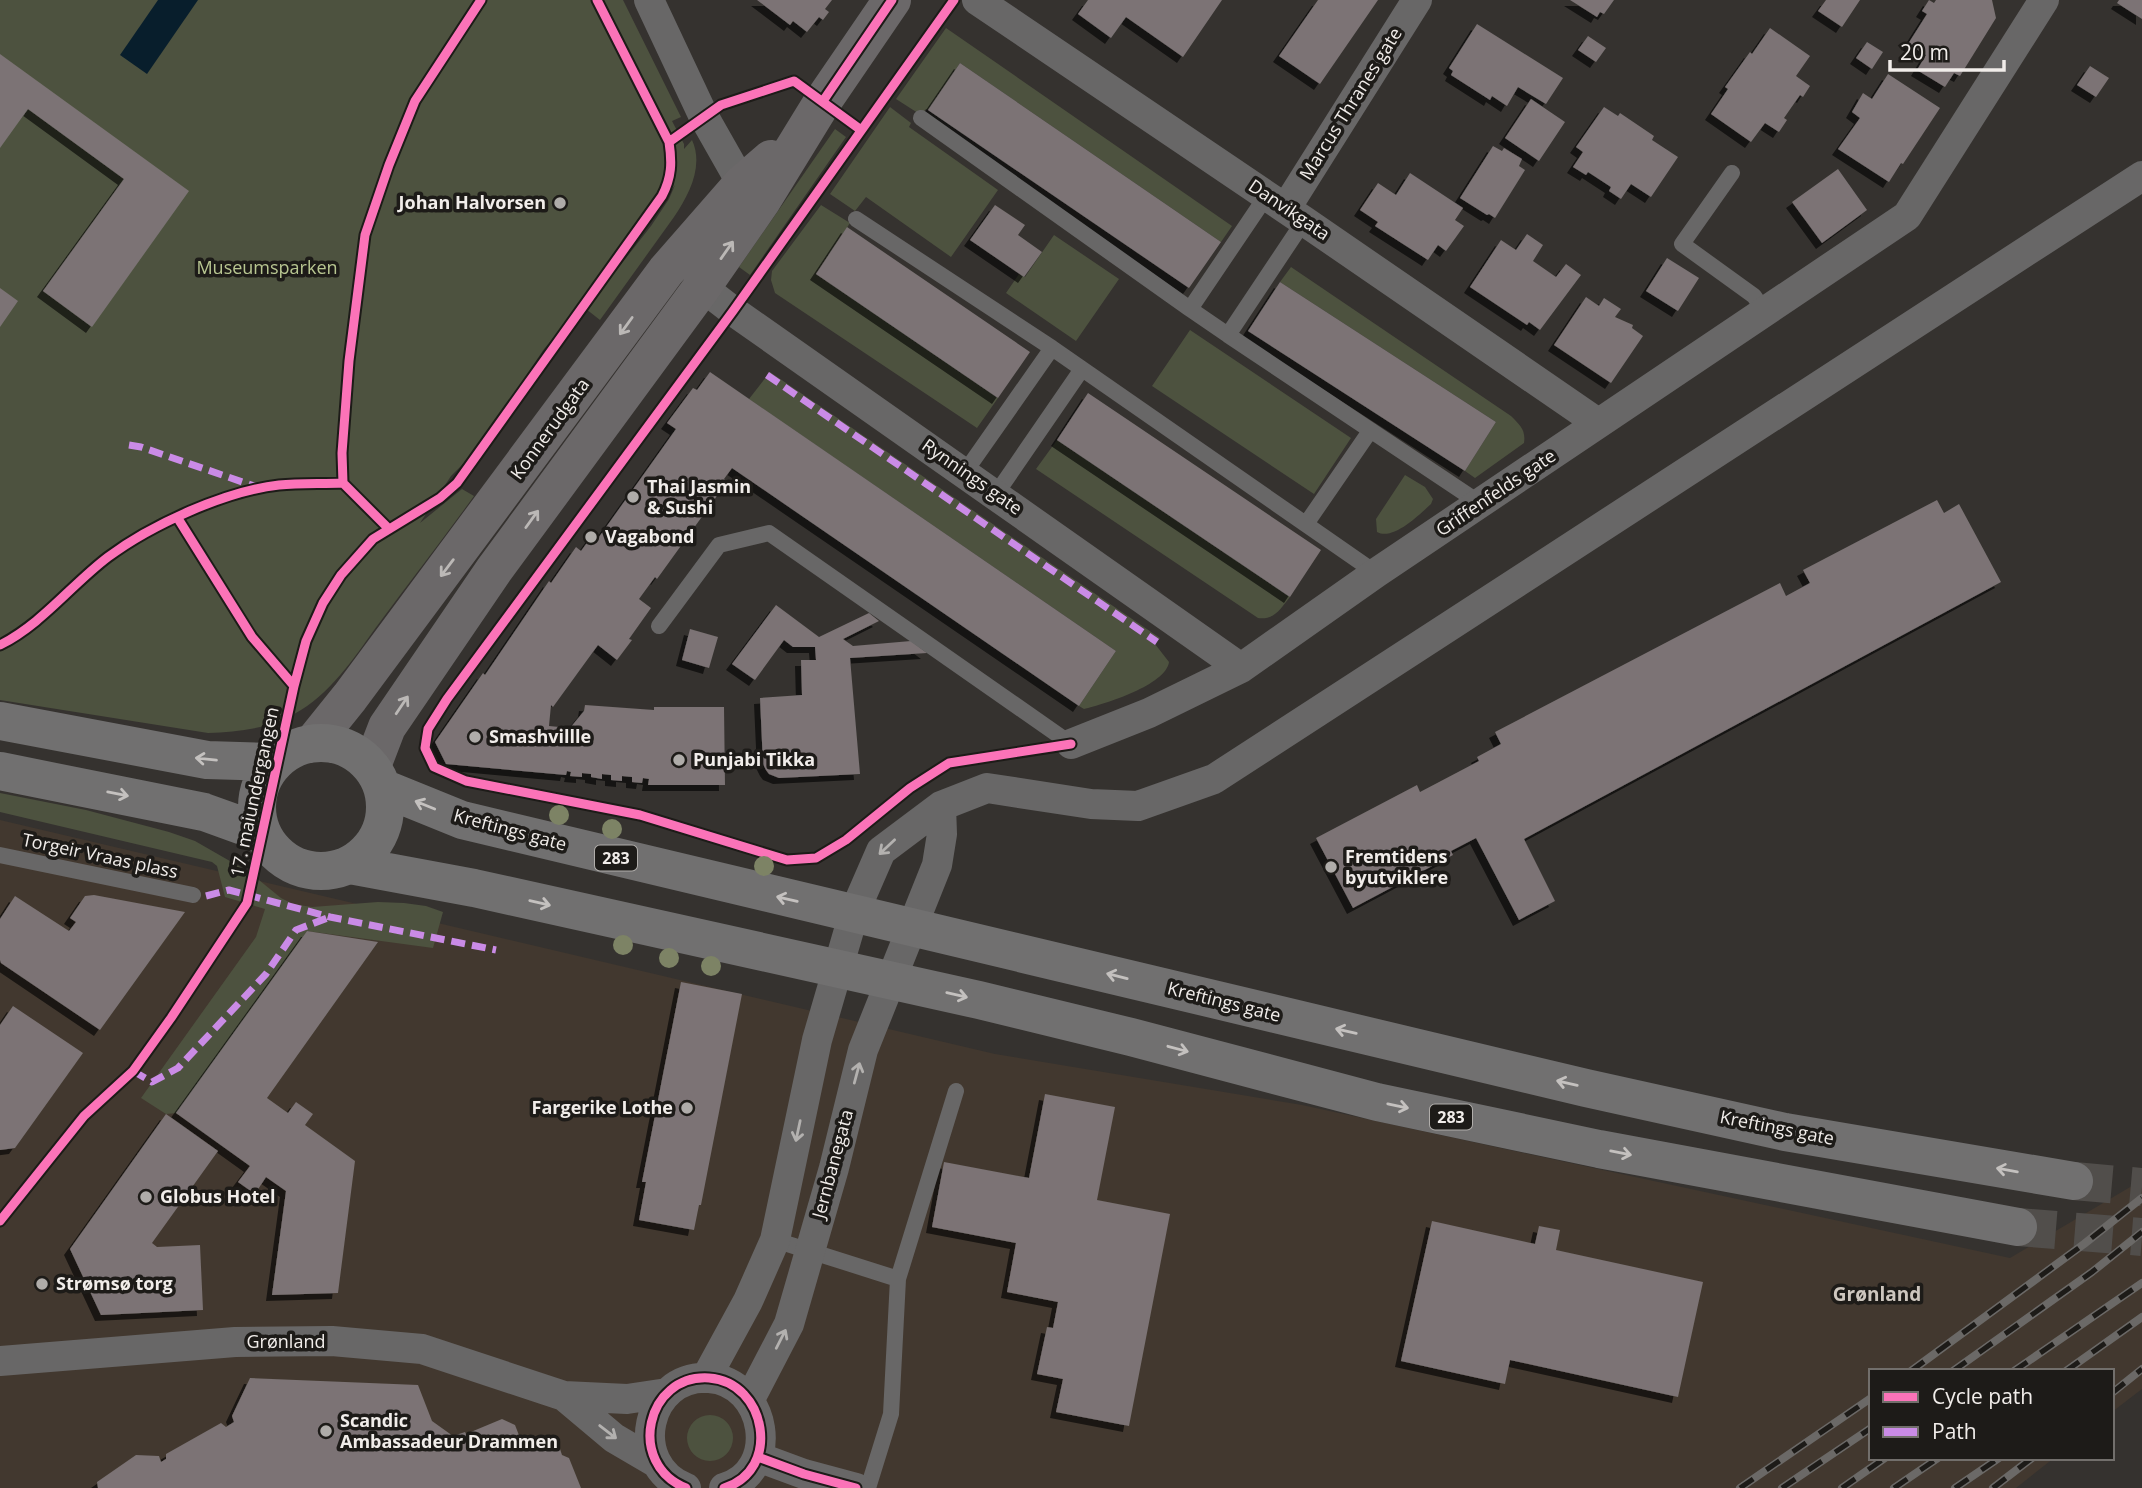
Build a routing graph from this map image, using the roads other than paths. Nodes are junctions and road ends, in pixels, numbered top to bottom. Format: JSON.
{"nodes":[{"id":1,"x":649,"y":0,"type":"edge"},
{"id":2,"x":892,"y":0,"type":"edge"},
{"id":3,"x":977,"y":0,"type":"edge"},
{"id":4,"x":1417,"y":0,"type":"edge"},
{"id":5,"x":2044,"y":0,"type":"edge"},
{"id":6,"x":921,"y":118,"type":"dead end"},
{"id":7,"x":1732,"y":173,"type":"dead end"},
{"id":8,"x":2142,"y":176,"type":"edge"},
{"id":9,"x":752,"y":193,"type":"junction"},
{"id":10,"x":1286,"y":208,"type":"junction"},
{"id":11,"x":856,"y":219,"type":"dead end"},
{"id":12,"x":702,"y":287,"type":"junction"},
{"id":13,"x":1190,"y":309,"type":"junction"},
{"id":14,"x":1765,"y":312,"type":"junction"},
{"id":15,"x":1228,"y":335,"type":"junction"},
{"id":16,"x":1052,"y":348,"type":"junction"},
{"id":17,"x":1082,"y":369,"type":"junction"},
{"id":18,"x":1598,"y":423,"type":"junction"},
{"id":19,"x":1370,"y":430,"type":"junction"},
{"id":20,"x":965,"y":472,"type":"junction"},
{"id":21,"x":996,"y":494,"type":"junction"},
{"id":22,"x":1480,"y":504,"type":"junction"},
{"id":23,"x":1306,"y":524,"type":"junction"},
{"id":24,"x":1377,"y":573,"type":"junction"},
{"id":25,"x":659,"y":626,"type":"dead end"},
{"id":26,"x":1241,"y":668,"type":"junction"},
{"id":27,"x":0,"y":721,"type":"edge"},
{"id":28,"x":313,"y":743,"type":"junction"},
{"id":29,"x":1071,"y":744,"type":"joint"},
{"id":30,"x":274,"y":762,"type":"junction"},
{"id":31,"x":0,"y":771,"type":"edge"},
{"id":32,"x":377,"y":777,"type":"junction"},
{"id":33,"x":941,"y":806,"type":"junction"},
{"id":34,"x":262,"y":833,"type":"junction"},
{"id":35,"x":0,"y":855,"type":"edge"},
{"id":36,"x":350,"y":865,"type":"junction"},
{"id":37,"x":192,"y":895,"type":"dead end"},
{"id":38,"x":854,"y":914,"type":"junction"},
{"id":39,"x":912,"y":927,"type":"junction"},
{"id":40,"x":836,"y":969,"type":"junction"},
{"id":41,"x":890,"y":980,"type":"junction"},
{"id":42,"x":956,"y":1091,"type":"dead end"},
{"id":43,"x":2074,"y":1181,"type":"tunnel mouth"},
{"id":44,"x":2018,"y":1227,"type":"tunnel mouth"},
{"id":45,"x":775,"y":1240,"type":"junction"},
{"id":46,"x":811,"y":1250,"type":"junction"},
{"id":47,"x":898,"y":1279,"type":"junction"},
{"id":48,"x":0,"y":1361,"type":"edge"},
{"id":49,"x":706,"y":1378,"type":"junction"},
{"id":50,"x":667,"y":1393,"type":"junction"},
{"id":51,"x":564,"y":1396,"type":"junction"},
{"id":52,"x":750,"y":1399,"type":"junction"},
{"id":53,"x":758,"y":1457,"type":"junction"},
{"id":54,"x":655,"y":1462,"type":"junction"},
{"id":55,"x":686,"y":1488,"type":"edge"},
{"id":56,"x":724,"y":1488,"type":"edge"},
{"id":57,"x":856,"y":1488,"type":"edge"}],
"edges":[{"from":1,"to":9,"type":"street"},
{"from":2,"to":9,"type":"main road","name":"Konnerudgata"},
{"from":3,"to":10,"type":"street","name":"Danvikgata"},
{"from":4,"to":10,"type":"street","name":"Marcus Thranes gate"},
{"from":5,"to":14,"type":"street","name":"Griffenfelds gate"},
{"from":6,"to":13,"type":"lane"},
{"from":7,"to":14,"type":"lane"},
{"from":8,"to":33,"type":"street"},
{"from":12,"to":9,"type":"main road","name":"Konnerudgata","one_way":true},
{"from":9,"to":28,"type":"main road","name":"Konnerudgata","one_way":true},
{"from":10,"to":13,"type":"lane"},
{"from":10,"to":15,"type":"lane"},
{"from":10,"to":18,"type":"street","name":"Danvikgata"},
{"from":11,"to":16,"type":"lane"},
{"from":12,"to":20,"type":"street","name":"Rynnings gate"},
{"from":32,"to":12,"type":"main road","name":"Konnerudgata","one_way":true},
{"from":13,"to":15,"type":"lane"},
{"from":14,"to":18,"type":"street","name":"Griffenfelds gate"},
{"from":15,"to":19,"type":"lane"},
{"from":16,"to":17,"type":"lane"},
{"from":16,"to":20,"type":"lane"},
{"from":17,"to":21,"type":"lane"},
{"from":17,"to":23,"type":"lane"},
{"from":18,"to":22,"type":"street","name":"Griffenfelds gate"},
{"from":19,"to":22,"type":"lane"},
{"from":19,"to":23,"type":"lane"},
{"from":20,"to":21,"type":"street","name":"Rynnings gate"},
{"from":21,"to":26,"type":"street","name":"Rynnings gate"},
{"from":22,"to":24,"type":"street","name":"Griffenfelds gate"},
{"from":23,"to":24,"type":"lane"},
{"from":24,"to":26,"type":"street","name":"Griffenfelds gate"},
{"from":25,"to":29,"type":"lane"},
{"from":26,"to":29,"type":"street","name":"Griffenfelds gate"},
{"from":30,"to":27,"type":"main road","one_way":true},
{"from":28,"to":30,"type":"main road"},
{"from":28,"to":32,"type":"main road","number":"283"},
{"from":30,"to":34,"type":"main road"},
{"from":31,"to":34,"type":"main road","one_way":true},
{"from":32,"to":36,"type":"main road"},
{"from":38,"to":32,"type":"main road","name":"Kreftings gate","number":"283","one_way":true},
{"from":33,"to":38,"type":"street","one_way":true},
{"from":33,"to":39,"type":"street","name":"Jernbanegata"},
{"from":34,"to":36,"type":"main road","number":"283"},
{"from":35,"to":37,"type":"lane","name":"Torgeir Vraas plass"},
{"from":36,"to":40,"type":"main road","number":"283","one_way":true},
{"from":38,"to":39,"type":"main road","name":"Kreftings gate","number":"283"},
{"from":38,"to":40,"type":"street"},
{"from":39,"to":41,"type":"street","name":"Jernbanegata"},
{"from":43,"to":39,"type":"main road","name":"Kreftings gate","number":"283","one_way":true},
{"from":40,"to":41,"type":"main road","number":"283"},
{"from":40,"to":45,"type":"street","one_way":true},
{"from":41,"to":44,"type":"main road","number":"283","one_way":true},
{"from":46,"to":41,"type":"street","name":"Jernbanegata","one_way":true},
{"from":42,"to":47,"type":"lane"},
{"from":45,"to":46,"type":"lane"},
{"from":45,"to":49,"type":"street"},
{"from":46,"to":47,"type":"lane"},
{"from":52,"to":46,"type":"street","name":"Jernbanegata","one_way":true},
{"from":47,"to":57,"type":"lane"},
{"from":48,"to":51,"type":"street","name":"Grønland"},
{"from":49,"to":50,"type":"street","name":"Grønland"},
{"from":49,"to":52,"type":"street"},
{"from":50,"to":51,"type":"street","name":"Grønland"},
{"from":50,"to":54,"type":"street"},
{"from":51,"to":54,"type":"street","name":"Grønland","one_way":true},
{"from":52,"to":53,"type":"street"},
{"from":53,"to":56,"type":"street"},
{"from":53,"to":57,"type":"street"},
{"from":54,"to":55,"type":"street","name":"Grønland"}]}
